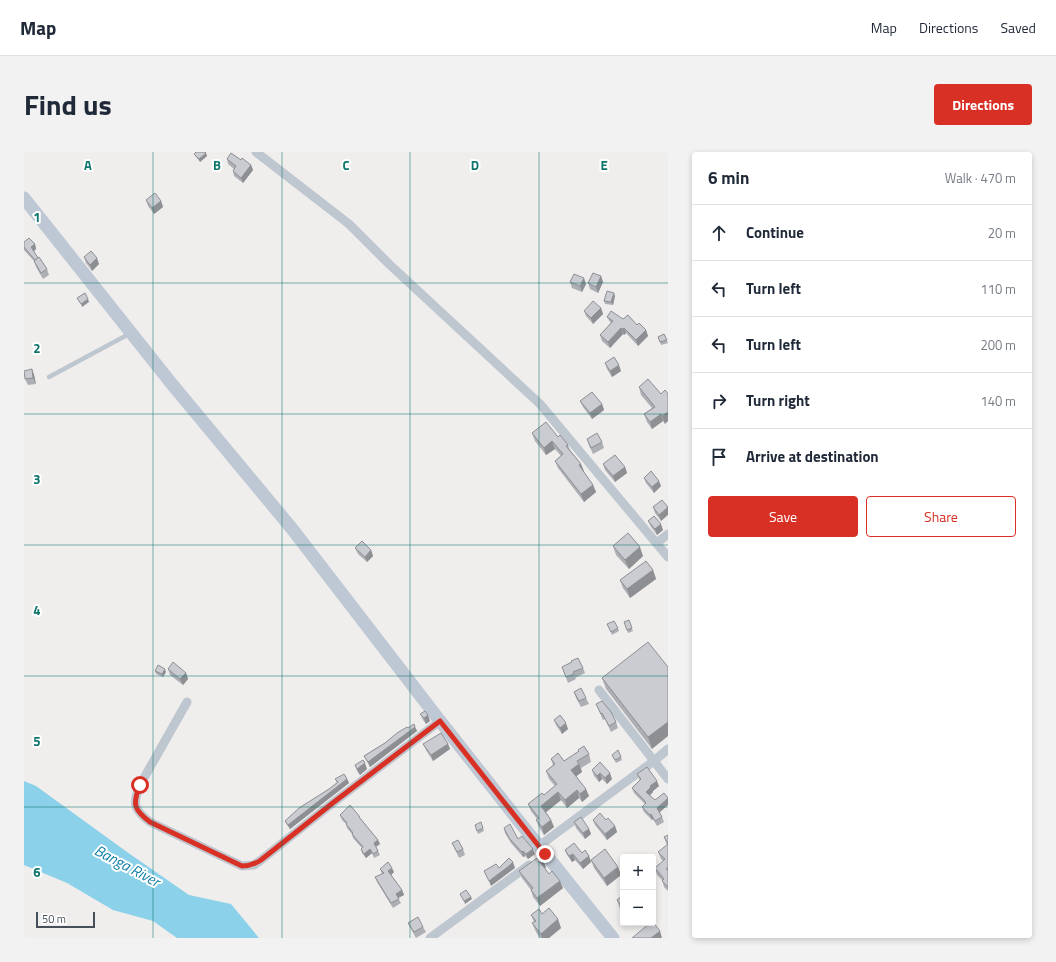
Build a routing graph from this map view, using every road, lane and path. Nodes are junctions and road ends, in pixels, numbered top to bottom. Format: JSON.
{"nodes":[{"id":1,"x":256,"y":152,"type":"edge"},
{"id":2,"x":24,"y":198,"type":"edge"},
{"id":3,"x":131,"y":333,"type":"junction"},
{"id":4,"x":50,"y":377,"type":"dead end"},
{"id":5,"x":668,"y":534,"type":"edge"},
{"id":6,"x":657,"y":543,"type":"junction"},
{"id":7,"x":668,"y":557,"type":"edge"},
{"id":8,"x":599,"y":690,"type":"dead end"},
{"id":9,"x":187,"y":702,"type":"dead end"},
{"id":10,"x":440,"y":721,"type":"junction"},
{"id":11,"x":668,"y":750,"type":"edge"},
{"id":12,"x":654,"y":761,"type":"junction"},
{"id":13,"x":668,"y":779,"type":"edge"},
{"id":14,"x":542,"y":850,"type":"junction"},
{"id":15,"x":430,"y":938,"type":"edge"},
{"id":16,"x":612,"y":938,"type":"edge"}],
"edges":[{"from":1,"to":6,"type":"street"},
{"from":2,"to":3,"type":"street"},
{"from":3,"to":4,"type":"lane"},
{"from":3,"to":10,"type":"street"},
{"from":5,"to":6,"type":"street"},
{"from":6,"to":7,"type":"street"},
{"from":8,"to":12,"type":"street"},
{"from":9,"to":10,"type":"street"},
{"from":10,"to":14,"type":"street"},
{"from":11,"to":12,"type":"street"},
{"from":12,"to":13,"type":"street"},
{"from":12,"to":14,"type":"street"},
{"from":14,"to":15,"type":"street"},
{"from":14,"to":16,"type":"street"}]}
